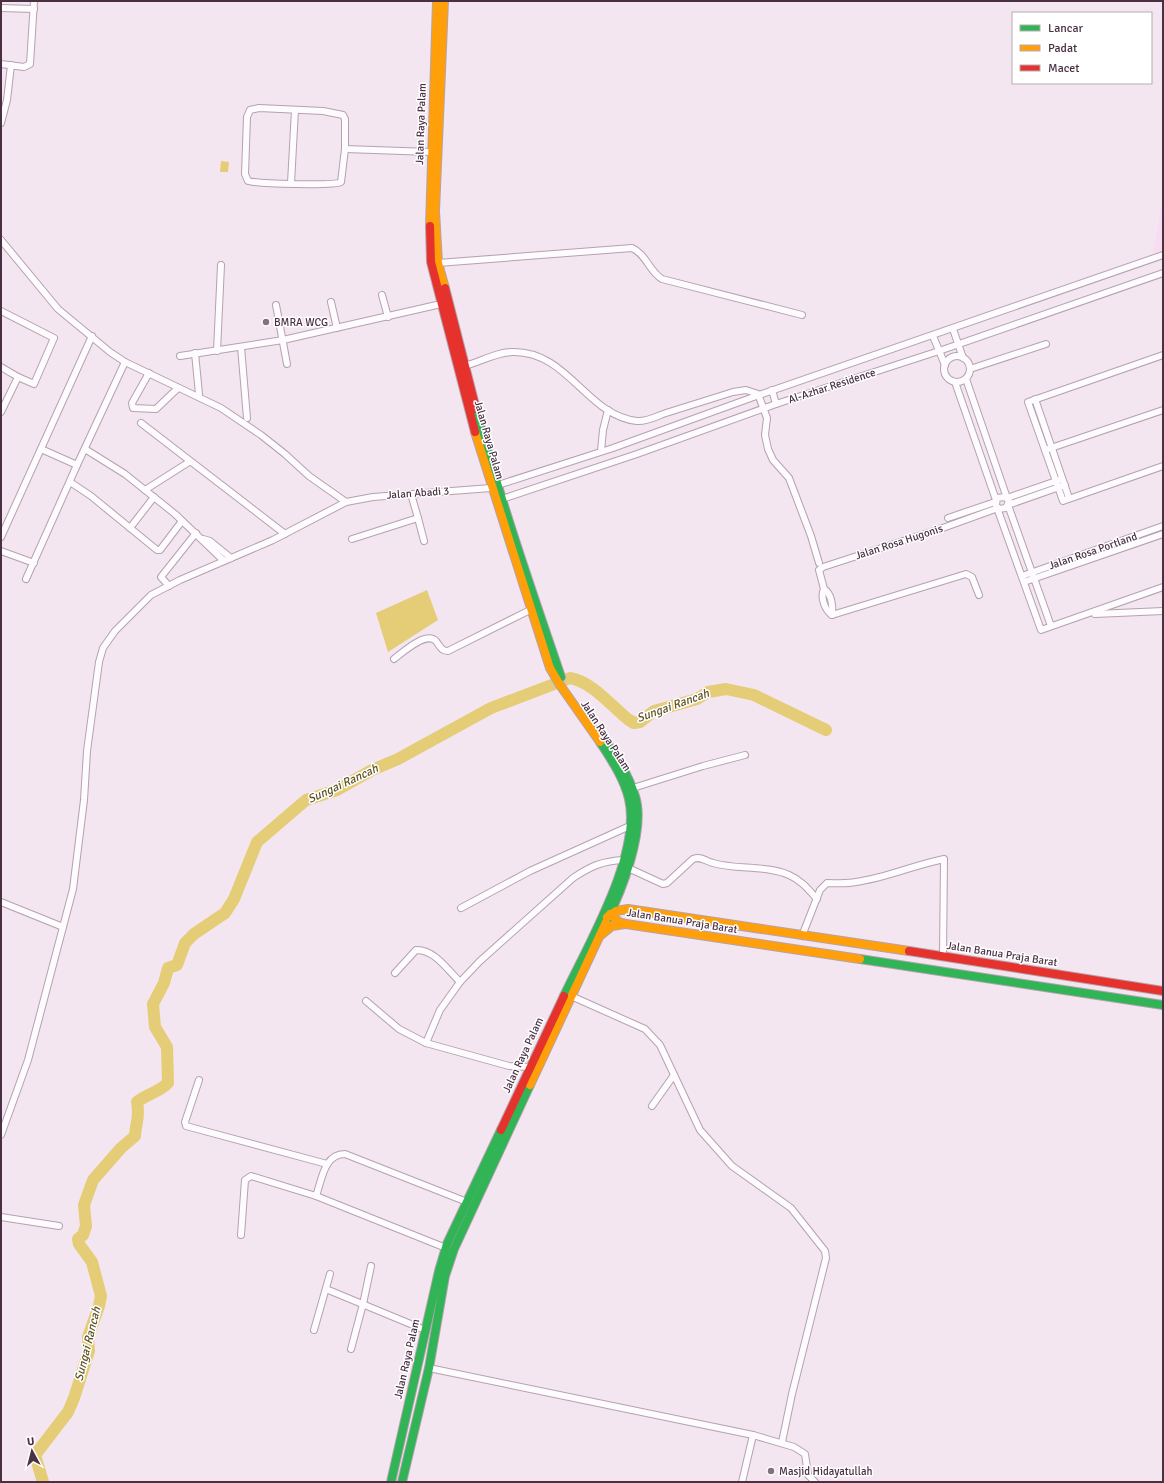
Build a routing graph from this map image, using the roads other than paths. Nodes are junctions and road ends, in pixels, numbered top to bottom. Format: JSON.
{"nodes":[{"id":1,"x":34,"y":1,"type":"edge"},
{"id":2,"x":437,"y":1,"type":"edge"},
{"id":3,"x":444,"y":1,"type":"edge"},
{"id":4,"x":1,"y":8,"type":"edge"},
{"id":5,"x":34,"y":9,"type":"junction"},
{"id":6,"x":1,"y":64,"type":"edge"},
{"id":7,"x":11,"y":65,"type":"junction"},
{"id":8,"x":295,"y":110,"type":"junction"},
{"id":9,"x":1,"y":123,"type":"edge"},
{"id":10,"x":345,"y":149,"type":"junction"},
{"id":11,"x":431,"y":152,"type":"junction"},
{"id":12,"x":291,"y":183,"type":"junction"},
{"id":13,"x":1,"y":240,"type":"edge"},
{"id":14,"x":1163,"y":255,"type":"edge"},
{"id":15,"x":438,"y":264,"type":"junction"},
{"id":16,"x":220,"y":265,"type":"dead end"},
{"id":17,"x":1163,"y":273,"type":"edge"},
{"id":18,"x":382,"y":294,"type":"dead end"},
{"id":19,"x":331,"y":302,"type":"dead end"},
{"id":20,"x":441,"y":304,"type":"junction"},
{"id":21,"x":276,"y":305,"type":"dead end"},
{"id":22,"x":1,"y":311,"type":"edge"},
{"id":23,"x":802,"y":315,"type":"dead end"},
{"id":24,"x":388,"y":317,"type":"junction"},
{"id":25,"x":337,"y":328,"type":"junction"},
{"id":26,"x":952,"y":329,"type":"junction"},
{"id":27,"x":92,"y":336,"type":"junction"},
{"id":28,"x":933,"y":336,"type":"junction"},
{"id":29,"x":283,"y":340,"type":"junction"},
{"id":30,"x":958,"y":344,"type":"junction"},
{"id":31,"x":1046,"y":344,"type":"dead end"},
{"id":32,"x":241,"y":347,"type":"junction"},
{"id":33,"x":217,"y":351,"type":"junction"},
{"id":34,"x":939,"y":351,"type":"junction"},
{"id":35,"x":195,"y":353,"type":"junction"},
{"id":36,"x":1163,"y":355,"type":"edge"},
{"id":37,"x":180,"y":356,"type":"dead end"},
{"id":38,"x":964,"y":358,"type":"junction"},
{"id":39,"x":125,"y":362,"type":"junction"},
{"id":40,"x":287,"y":364,"type":"dead end"},
{"id":41,"x":945,"y":365,"type":"junction"},
{"id":42,"x":1,"y":366,"type":"edge"},
{"id":43,"x":461,"y":367,"type":"junction"},
{"id":44,"x":970,"y":370,"type":"junction"},
{"id":45,"x":149,"y":373,"type":"junction"},
{"id":46,"x":18,"y":377,"type":"junction"},
{"id":47,"x":966,"y":379,"type":"junction"},
{"id":48,"x":955,"y":382,"type":"junction"},
{"id":49,"x":178,"y":388,"type":"junction"},
{"id":50,"x":772,"y":390,"type":"junction"},
{"id":51,"x":199,"y":394,"type":"dead end"},
{"id":52,"x":759,"y":394,"type":"junction"},
{"id":53,"x":973,"y":399,"type":"junction"},
{"id":54,"x":1035,"y":399,"type":"junction"},
{"id":55,"x":962,"y":402,"type":"junction"},
{"id":56,"x":776,"y":404,"type":"junction"},
{"id":57,"x":765,"y":409,"type":"junction"},
{"id":58,"x":608,"y":410,"type":"junction"},
{"id":59,"x":1163,"y":410,"type":"edge"},
{"id":60,"x":1,"y":412,"type":"edge"},
{"id":61,"x":246,"y":418,"type":"dead end"},
{"id":62,"x":141,"y":423,"type":"dead end"},
{"id":63,"x":1052,"y":448,"type":"junction"},
{"id":64,"x":42,"y":449,"type":"junction"},
{"id":65,"x":85,"y":449,"type":"junction"},
{"id":66,"x":1045,"y":450,"type":"junction"},
{"id":67,"x":601,"y":451,"type":"junction"},
{"id":68,"x":189,"y":462,"type":"junction"},
{"id":69,"x":77,"y":465,"type":"junction"},
{"id":70,"x":1163,"y":466,"type":"edge"},
{"id":71,"x":1062,"y":479,"type":"junction"},
{"id":72,"x":70,"y":482,"type":"junction"},
{"id":73,"x":1057,"y":484,"type":"junction"},
{"id":74,"x":1065,"y":485,"type":"junction"},
{"id":75,"x":494,"y":487,"type":"junction"},
{"id":76,"x":145,"y":490,"type":"junction"},
{"id":77,"x":411,"y":494,"type":"junction"},
{"id":78,"x":154,"y":497,"type":"junction"},
{"id":79,"x":1007,"y":498,"type":"junction"},
{"id":80,"x":1069,"y":498,"type":"junction"},
{"id":81,"x":502,"y":499,"type":"junction"},
{"id":82,"x":346,"y":502,"type":"junction"},
{"id":83,"x":997,"y":505,"type":"junction"},
{"id":84,"x":1008,"y":505,"type":"junction"},
{"id":85,"x":418,"y":518,"type":"junction"},
{"id":86,"x":948,"y":518,"type":"dead end"},
{"id":87,"x":182,"y":521,"type":"junction"},
{"id":88,"x":1163,"y":526,"type":"edge"},
{"id":89,"x":130,"y":528,"type":"junction"},
{"id":90,"x":196,"y":533,"type":"junction"},
{"id":91,"x":285,"y":534,"type":"junction"},
{"id":92,"x":1163,"y":534,"type":"edge"},
{"id":93,"x":1,"y":537,"type":"edge"},
{"id":94,"x":203,"y":539,"type":"junction"},
{"id":95,"x":352,"y":539,"type":"dead end"},
{"id":96,"x":424,"y":541,"type":"dead end"},
{"id":97,"x":514,"y":550,"type":"junction"},
{"id":98,"x":1,"y":551,"type":"edge"},
{"id":99,"x":231,"y":558,"type":"junction"},
{"id":100,"x":224,"y":561,"type":"junction"},
{"id":101,"x":34,"y":563,"type":"junction"},
{"id":102,"x":819,"y":563,"type":"dead end"},
{"id":103,"x":1033,"y":575,"type":"junction"},
{"id":104,"x":26,"y":579,"type":"dead end"},
{"id":105,"x":1023,"y":579,"type":"junction"},
{"id":106,"x":169,"y":586,"type":"junction"},
{"id":107,"x":1163,"y":587,"type":"edge"},
{"id":108,"x":979,"y":595,"type":"dead end"},
{"id":109,"x":530,"y":610,"type":"junction"},
{"id":110,"x":1163,"y":611,"type":"edge"},
{"id":111,"x":1087,"y":614,"type":"junction"},
{"id":112,"x":1052,"y":626,"type":"junction"},
{"id":113,"x":394,"y":658,"type":"dead end"},
{"id":114,"x":560,"y":681,"type":"junction"},
{"id":115,"x":567,"y":691,"type":"junction"},
{"id":116,"x":745,"y":755,"type":"dead end"},
{"id":117,"x":633,"y":788,"type":"junction"},
{"id":118,"x":632,"y":825,"type":"junction"},
{"id":119,"x":624,"y":860,"type":"junction"},
{"id":120,"x":628,"y":868,"type":"junction"},
{"id":121,"x":614,"y":897,"type":"junction"},
{"id":122,"x":817,"y":899,"type":"junction"},
{"id":123,"x":1,"y":902,"type":"edge"},
{"id":124,"x":461,"y":908,"type":"dead end"},
{"id":125,"x":628,"y":909,"type":"junction"},
{"id":126,"x":610,"y":914,"type":"junction"},
{"id":127,"x":626,"y":924,"type":"junction"},
{"id":128,"x":598,"y":925,"type":"junction"},
{"id":129,"x":63,"y":927,"type":"junction"},
{"id":130,"x":601,"y":935,"type":"junction"},
{"id":131,"x":802,"y":936,"type":"junction"},
{"id":132,"x":943,"y":956,"type":"junction"},
{"id":133,"x":395,"y":973,"type":"dead end"},
{"id":134,"x":460,"y":982,"type":"junction"},
{"id":135,"x":1163,"y":990,"type":"edge"},
{"id":136,"x":571,"y":996,"type":"junction"},
{"id":137,"x":366,"y":1000,"type":"dead end"},
{"id":138,"x":1163,"y":1005,"type":"edge"},
{"id":139,"x":426,"y":1043,"type":"junction"},
{"id":140,"x":530,"y":1067,"type":"junction"},
{"id":141,"x":674,"y":1075,"type":"junction"},
{"id":142,"x":199,"y":1080,"type":"dead end"},
{"id":143,"x":652,"y":1106,"type":"dead end"},
{"id":144,"x":1,"y":1135,"type":"edge"},
{"id":145,"x":490,"y":1163,"type":"junction"},
{"id":146,"x":327,"y":1164,"type":"junction"},
{"id":147,"x":316,"y":1196,"type":"junction"},
{"id":148,"x":467,"y":1202,"type":"junction"},
{"id":149,"x":1,"y":1217,"type":"edge"},
{"id":150,"x":59,"y":1226,"type":"dead end"},
{"id":151,"x":241,"y":1235,"type":"dead end"},
{"id":152,"x":446,"y":1248,"type":"junction"},
{"id":153,"x":371,"y":1266,"type":"dead end"},
{"id":154,"x":330,"y":1274,"type":"dead end"},
{"id":155,"x":326,"y":1289,"type":"junction"},
{"id":156,"x":363,"y":1304,"type":"junction"},
{"id":157,"x":314,"y":1330,"type":"dead end"},
{"id":158,"x":425,"y":1330,"type":"junction"},
{"id":159,"x":351,"y":1349,"type":"dead end"},
{"id":160,"x":429,"y":1368,"type":"junction"},
{"id":161,"x":752,"y":1435,"type":"junction"},
{"id":162,"x":782,"y":1442,"type":"junction"},
{"id":163,"x":390,"y":1482,"type":"edge"},
{"id":164,"x":402,"y":1482,"type":"edge"},
{"id":165,"x":742,"y":1482,"type":"edge"},
{"id":166,"x":814,"y":1482,"type":"edge"}],
"edges":[{"from":1,"to":5,"type":"street"},
{"from":2,"to":11,"type":"main road","name":"Jalan Raya Palam"},
{"from":3,"to":15,"type":"main road","name":"Jalan Raya Palam"},
{"from":4,"to":5,"type":"street"},
{"from":5,"to":7,"type":"street"},
{"from":6,"to":7,"type":"street"},
{"from":7,"to":9,"type":"street"},
{"from":8,"to":10,"type":"street"},
{"from":8,"to":12,"type":"street"},
{"from":8,"to":12,"type":"street"},
{"from":10,"to":11,"type":"street"},
{"from":10,"to":12,"type":"street"},
{"from":11,"to":20,"type":"main road","name":"Jalan Raya Palam"},
{"from":13,"to":27,"type":"street"},
{"from":14,"to":26,"type":"street","name":"Al-Azhar Residence"},
{"from":15,"to":23,"type":"street"},
{"from":15,"to":43,"type":"main road","name":"Jalan Raya Palam"},
{"from":16,"to":33,"type":"street"},
{"from":17,"to":30,"type":"street","name":"Al-Azhar Residence"},
{"from":18,"to":24,"type":"street"},
{"from":19,"to":25,"type":"street"},
{"from":20,"to":24,"type":"street"},
{"from":20,"to":43,"type":"main road","name":"Jalan Raya Palam"},
{"from":21,"to":29,"type":"street"},
{"from":22,"to":46,"type":"street"},
{"from":24,"to":25,"type":"street"},
{"from":25,"to":29,"type":"street"},
{"from":26,"to":28,"type":"street","name":"Al-Azhar Residence"},
{"from":26,"to":30,"type":"street"},
{"from":27,"to":39,"type":"street"},
{"from":27,"to":64,"type":"street"},
{"from":28,"to":34,"type":"street"},
{"from":28,"to":50,"type":"street","name":"Al-Azhar Residence"},
{"from":29,"to":32,"type":"street"},
{"from":29,"to":40,"type":"street"},
{"from":30,"to":34,"type":"street","name":"Al-Azhar Residence"},
{"from":30,"to":38,"type":"street"},
{"from":31,"to":44,"type":"street"},
{"from":32,"to":33,"type":"street"},
{"from":32,"to":61,"type":"street"},
{"from":33,"to":35,"type":"street"},
{"from":34,"to":41,"type":"street"},
{"from":34,"to":56,"type":"street","name":"Al-Azhar Residence"},
{"from":35,"to":37,"type":"street"},
{"from":35,"to":51,"type":"street"},
{"from":36,"to":54,"type":"street"},
{"from":38,"to":41,"type":"street"},
{"from":38,"to":44,"type":"street"},
{"from":39,"to":45,"type":"street"},
{"from":39,"to":65,"type":"street"},
{"from":41,"to":48,"type":"street"},
{"from":42,"to":46,"type":"street"},
{"from":43,"to":58,"type":"street"},
{"from":43,"to":75,"type":"main road","name":"Jalan Raya Palam"},
{"from":44,"to":47,"type":"street"},
{"from":45,"to":49,"type":"street"},
{"from":45,"to":49,"type":"street"},
{"from":46,"to":60,"type":"street"},
{"from":47,"to":48,"type":"street"},
{"from":47,"to":53,"type":"street"},
{"from":48,"to":55,"type":"street"},
{"from":49,"to":82,"type":"street"},
{"from":50,"to":52,"type":"street","name":"Al-Azhar Residence"},
{"from":50,"to":56,"type":"street"},
{"from":52,"to":57,"type":"street"},
{"from":52,"to":58,"type":"street"},
{"from":52,"to":67,"type":"street","name":"Al-Azhar Residence"},
{"from":53,"to":55,"type":"street"},
{"from":53,"to":79,"type":"street"},
{"from":54,"to":63,"type":"street"},
{"from":54,"to":66,"type":"street"},
{"from":55,"to":83,"type":"street"},
{"from":56,"to":57,"type":"street","name":"Al-Azhar Residence"},
{"from":57,"to":81,"type":"street","name":"Al-Azhar Residence"},
{"from":57,"to":102,"type":"street"},
{"from":58,"to":67,"type":"street"},
{"from":59,"to":63,"type":"street"},
{"from":62,"to":68,"type":"street"},
{"from":63,"to":66,"type":"street"},
{"from":63,"to":71,"type":"street"},
{"from":64,"to":69,"type":"street"},
{"from":64,"to":93,"type":"street"},
{"from":65,"to":69,"type":"street"},
{"from":65,"to":76,"type":"street"},
{"from":66,"to":73,"type":"street"},
{"from":67,"to":75,"type":"street","name":"Al-Azhar Residence"},
{"from":68,"to":76,"type":"street"},
{"from":68,"to":91,"type":"street"},
{"from":69,"to":72,"type":"street"},
{"from":70,"to":80,"type":"street"},
{"from":71,"to":73,"type":"street"},
{"from":71,"to":74,"type":"street"},
{"from":72,"to":89,"type":"street"},
{"from":72,"to":101,"type":"street"},
{"from":73,"to":74,"type":"street"},
{"from":73,"to":79,"type":"street"},
{"from":73,"to":80,"type":"street"},
{"from":73,"to":84,"type":"street"},
{"from":74,"to":80,"type":"street"},
{"from":75,"to":77,"type":"street","name":"Jalan Abadi 3"},
{"from":75,"to":81,"type":"main road","name":"Jalan Raya Palam"},
{"from":75,"to":97,"type":"main road","name":"Jalan Raya Palam"},
{"from":76,"to":78,"type":"street"},
{"from":77,"to":82,"type":"street","name":"Jalan Abadi 3"},
{"from":77,"to":85,"type":"street"},
{"from":78,"to":87,"type":"street"},
{"from":78,"to":89,"type":"street"},
{"from":79,"to":83,"type":"street"},
{"from":79,"to":84,"type":"street"},
{"from":81,"to":97,"type":"main road","name":"Jalan Raya Palam"},
{"from":82,"to":91,"type":"street","name":"Jalan Abadi 3"},
{"from":83,"to":84,"type":"street"},
{"from":83,"to":86,"type":"street","name":"Jalan Rosa Hugonis"},
{"from":83,"to":105,"type":"street"},
{"from":83,"to":108,"type":"street","name":"Jalan Rosa Hugonis"},
{"from":84,"to":103,"type":"street"},
{"from":85,"to":95,"type":"street"},
{"from":85,"to":96,"type":"street"},
{"from":87,"to":89,"type":"street"},
{"from":87,"to":90,"type":"street"},
{"from":88,"to":103,"type":"street","name":"Jalan Rosa Portland"},
{"from":90,"to":94,"type":"street"},
{"from":90,"to":106,"type":"street"},
{"from":91,"to":99,"type":"street","name":"Jalan Abadi 3"},
{"from":92,"to":103,"type":"street","name":"Jalan Rosa Portland"},
{"from":94,"to":99,"type":"street"},
{"from":94,"to":100,"type":"street"},
{"from":97,"to":109,"type":"main road","name":"Jalan Raya Palam"},
{"from":97,"to":114,"type":"main road","name":"Jalan Raya Palam"},
{"from":98,"to":101,"type":"street"},
{"from":99,"to":100,"type":"street","name":"Jalan Abadi 3"},
{"from":100,"to":106,"type":"street","name":"Jalan Abadi 3"},
{"from":101,"to":104,"type":"street"},
{"from":103,"to":105,"type":"street","name":"Jalan Rosa Portland"},
{"from":103,"to":112,"type":"street"},
{"from":105,"to":112,"type":"street"},
{"from":106,"to":129,"type":"street","name":"Jalan Abadi 3"},
{"from":107,"to":111,"type":"street"},
{"from":109,"to":113,"type":"street"},
{"from":109,"to":114,"type":"main road","name":"Jalan Raya Palam"},
{"from":110,"to":111,"type":"street"},
{"from":111,"to":112,"type":"street"},
{"from":114,"to":115,"type":"main road","name":"Jalan Raya Palam"},
{"from":115,"to":117,"type":"main road","name":"Jalan Raya Palam"},
{"from":115,"to":118,"type":"main road","name":"Jalan Raya Palam"},
{"from":116,"to":117,"type":"street"},
{"from":117,"to":120,"type":"main road","name":"Jalan Raya Palam"},
{"from":118,"to":119,"type":"main road","name":"Jalan Raya Palam"},
{"from":118,"to":124,"type":"street"},
{"from":119,"to":121,"type":"main road","name":"Jalan Raya Palam"},
{"from":119,"to":134,"type":"street"},
{"from":120,"to":121,"type":"main road","name":"Jalan Raya Palam"},
{"from":120,"to":122,"type":"street"},
{"from":121,"to":125,"type":"main road"},
{"from":121,"to":126,"type":"main road","name":"Jalan Raya Palam"},
{"from":121,"to":128,"type":"main road","name":"Jalan Raya Palam"},
{"from":122,"to":131,"type":"street"},
{"from":122,"to":132,"type":"street"},
{"from":123,"to":129,"type":"street"},
{"from":125,"to":126,"type":"main road","name":"Jalan Banua Praja Barat"},
{"from":125,"to":131,"type":"main road","name":"Jalan Banua Praja Barat"},
{"from":126,"to":127,"type":"main road","name":"Jalan Banua Praja Barat"},
{"from":126,"to":128,"type":"main road"},
{"from":126,"to":130,"type":"main road","name":"Jalan Raya Palam"},
{"from":127,"to":130,"type":"main road"},
{"from":127,"to":138,"type":"main road","name":"Jalan Banua Praja Barat"},
{"from":128,"to":140,"type":"main road","name":"Jalan Raya Palam"},
{"from":129,"to":144,"type":"street","name":"Jalan Abadi 3"},
{"from":130,"to":136,"type":"main road","name":"Jalan Raya Palam"},
{"from":131,"to":132,"type":"main road","name":"Jalan Banua Praja Barat"},
{"from":132,"to":135,"type":"main road","name":"Jalan Banua Praja Barat"},
{"from":133,"to":134,"type":"street"},
{"from":134,"to":139,"type":"street"},
{"from":136,"to":141,"type":"street"},
{"from":136,"to":145,"type":"main road","name":"Jalan Raya Palam"},
{"from":137,"to":139,"type":"street"},
{"from":139,"to":140,"type":"street"},
{"from":140,"to":145,"type":"main road","name":"Jalan Raya Palam"},
{"from":141,"to":143,"type":"street"},
{"from":141,"to":162,"type":"street"},
{"from":142,"to":146,"type":"street"},
{"from":145,"to":148,"type":"main road","name":"Jalan Raya Palam"},
{"from":145,"to":160,"type":"main road","name":"Jalan Raya Palam"},
{"from":146,"to":147,"type":"street"},
{"from":146,"to":148,"type":"street"},
{"from":147,"to":151,"type":"street"},
{"from":147,"to":152,"type":"street"},
{"from":148,"to":152,"type":"main road","name":"Jalan Raya Palam"},
{"from":149,"to":150,"type":"street"},
{"from":152,"to":158,"type":"main road","name":"Jalan Raya Palam"},
{"from":153,"to":156,"type":"street"},
{"from":154,"to":155,"type":"street"},
{"from":155,"to":156,"type":"street"},
{"from":155,"to":157,"type":"street"},
{"from":156,"to":158,"type":"street"},
{"from":156,"to":159,"type":"street"},
{"from":158,"to":163,"type":"main road","name":"Jalan Raya Palam"},
{"from":160,"to":161,"type":"street"},
{"from":160,"to":164,"type":"main road","name":"Jalan Raya Palam"},
{"from":161,"to":162,"type":"street"},
{"from":161,"to":165,"type":"street"},
{"from":162,"to":166,"type":"street"}]}
